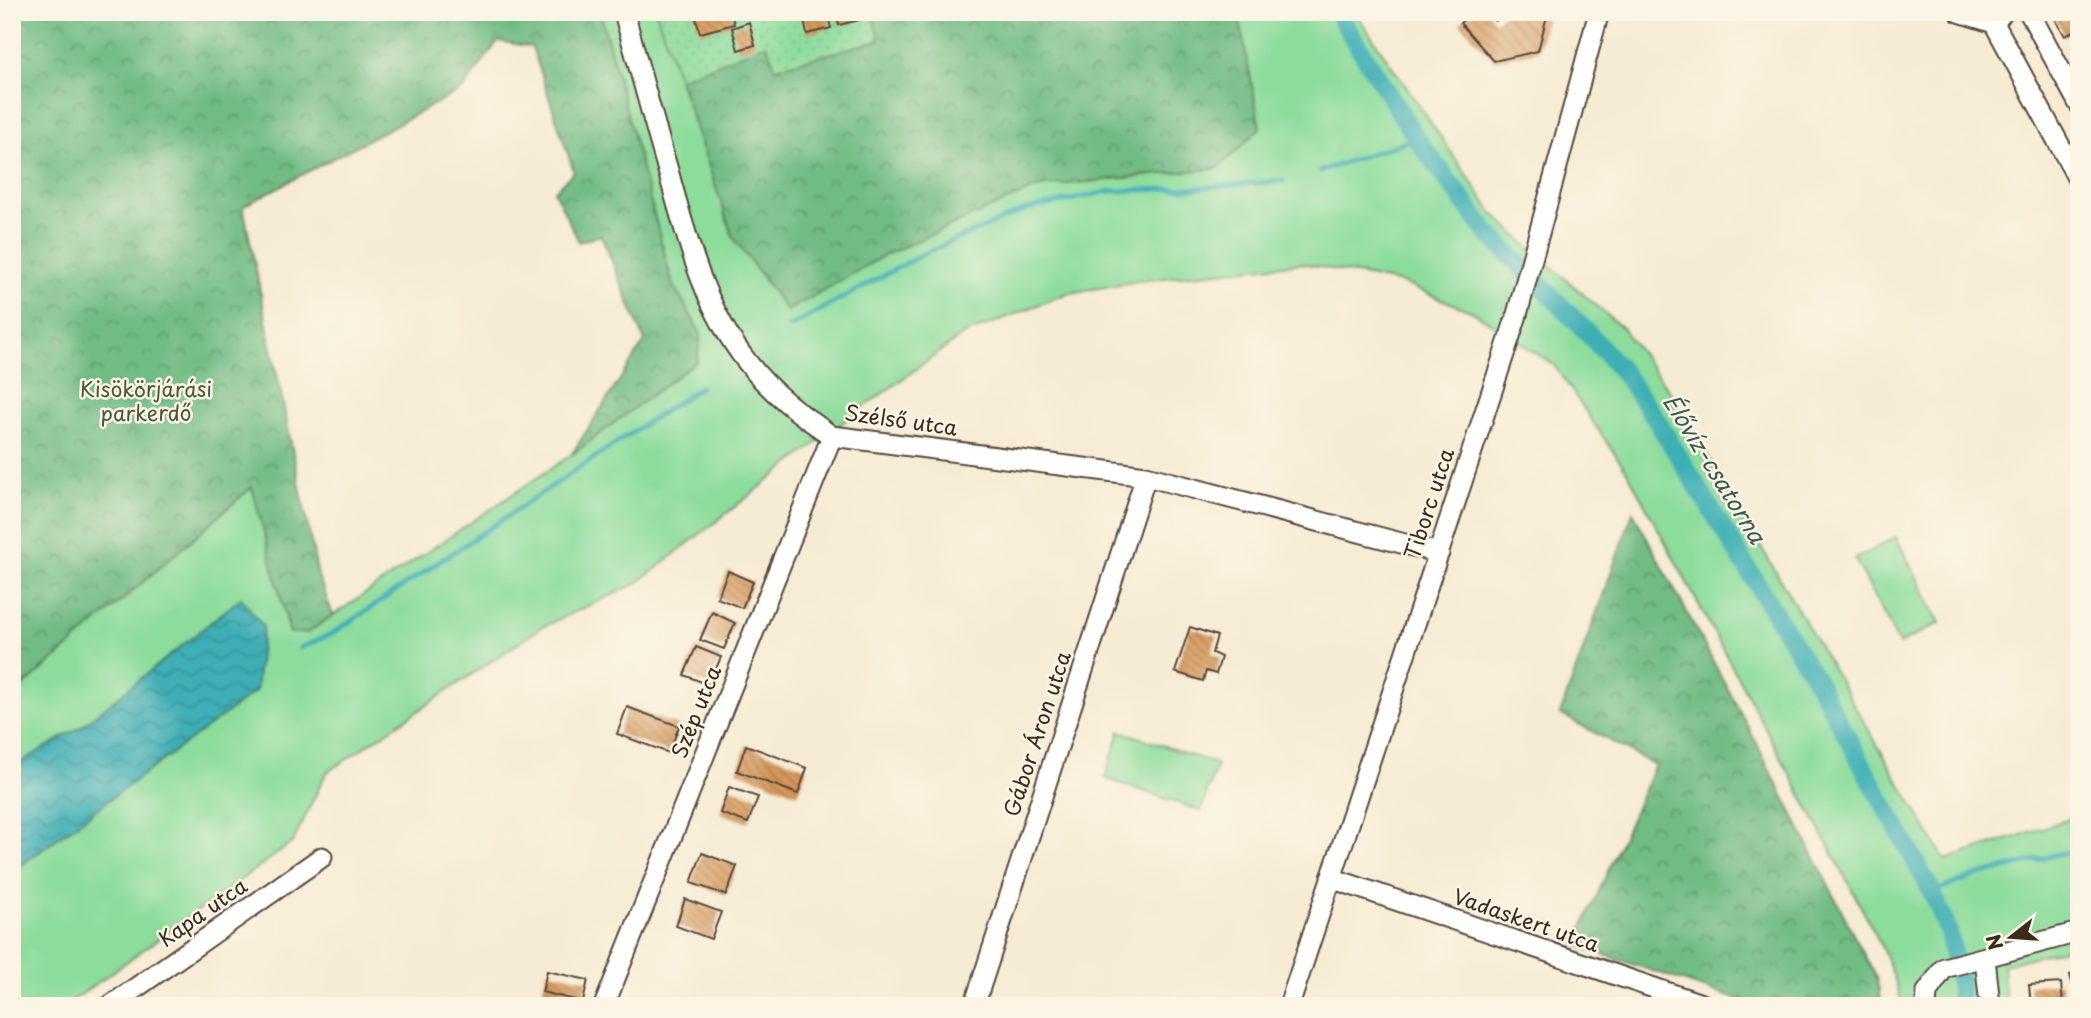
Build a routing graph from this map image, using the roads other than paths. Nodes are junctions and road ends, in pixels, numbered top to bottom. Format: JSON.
{"nodes":[{"id":1,"x":624,"y":12,"type":"edge"},
{"id":2,"x":1599,"y":12,"type":"edge"},
{"id":3,"x":1959,"y":12,"type":"edge"},
{"id":4,"x":2029,"y":12,"type":"edge"},
{"id":5,"x":1999,"y":18,"type":"edge"},
{"id":6,"x":2079,"y":104,"type":"edge"},
{"id":7,"x":2079,"y":181,"type":"edge"},
{"id":8,"x":832,"y":436,"type":"junction"},
{"id":9,"x":1146,"y":476,"type":"junction"},
{"id":10,"x":1439,"y":553,"type":"junction"},
{"id":11,"x":322,"y":857,"type":"dead end"},
{"id":12,"x":1331,"y":878,"type":"junction"},
{"id":13,"x":2079,"y":932,"type":"edge"},
{"id":14,"x":1977,"y":961,"type":"junction"},
{"id":15,"x":110,"y":1006,"type":"edge"},
{"id":16,"x":604,"y":1006,"type":"edge"},
{"id":17,"x":974,"y":1006,"type":"edge"},
{"id":18,"x":1289,"y":1006,"type":"edge"},
{"id":19,"x":1707,"y":1006,"type":"edge"},
{"id":20,"x":1926,"y":1006,"type":"edge"},
{"id":21,"x":1990,"y":1006,"type":"edge"}],
"edges":[{"from":1,"to":8,"type":"street","name":"Szélső utca"},
{"from":2,"to":10,"type":"street","name":"Tiborc utca"},
{"from":3,"to":5,"type":"street"},
{"from":4,"to":6,"type":"street"},
{"from":5,"to":7,"type":"street"},
{"from":8,"to":9,"type":"street","name":"Szélső utca"},
{"from":8,"to":16,"type":"street","name":"Szép utca"},
{"from":9,"to":10,"type":"street","name":"Szélső utca"},
{"from":9,"to":17,"type":"street","name":"Gábor Áron utca"},
{"from":10,"to":12,"type":"street","name":"Tiborc utca"},
{"from":11,"to":15,"type":"street","name":"Kapa utca"},
{"from":12,"to":18,"type":"street","name":"Tiborc utca"},
{"from":12,"to":19,"type":"street","name":"Vadaskert utca"},
{"from":13,"to":14,"type":"street"},
{"from":14,"to":20,"type":"street"},
{"from":14,"to":21,"type":"street"}]}
